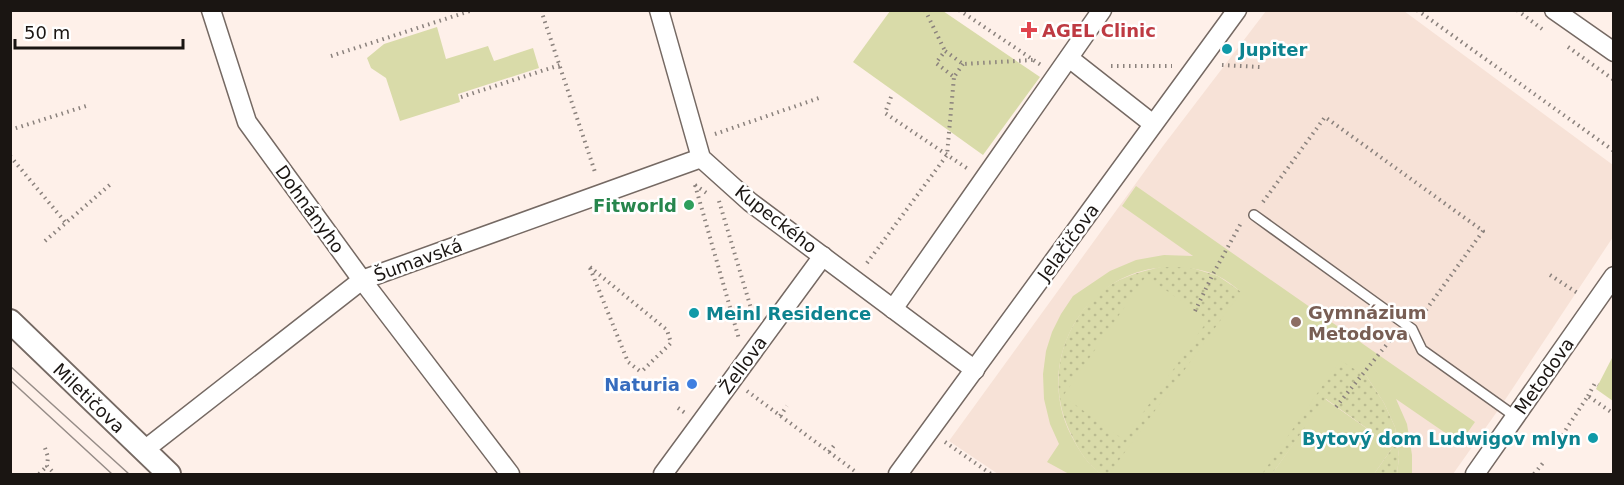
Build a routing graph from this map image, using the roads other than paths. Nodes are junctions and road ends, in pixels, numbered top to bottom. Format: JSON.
{"nodes":[{"id":1,"x":211,"y":10,"type":"edge"},
{"id":2,"x":659,"y":10,"type":"edge"},
{"id":3,"x":1102,"y":10,"type":"edge"},
{"id":4,"x":1237,"y":10,"type":"edge"},
{"id":5,"x":1554,"y":10,"type":"edge"},
{"id":6,"x":1614,"y":52,"type":"edge"},
{"id":7,"x":1074,"y":62,"type":"junction"},
{"id":8,"x":1153,"y":124,"type":"junction"},
{"id":9,"x":701,"y":159,"type":"junction"},
{"id":10,"x":1254,"y":215,"type":"road end"},
{"id":11,"x":823,"y":256,"type":"junction"},
{"id":12,"x":1614,"y":276,"type":"edge"},
{"id":13,"x":362,"y":280,"type":"junction"},
{"id":14,"x":893,"y":309,"type":"junction"},
{"id":15,"x":10,"y":321,"type":"edge"},
{"id":16,"x":975,"y":370,"type":"junction"},
{"id":17,"x":1516,"y":417,"type":"junction"},
{"id":18,"x":143,"y":451,"type":"junction"},
{"id":19,"x":169,"y":474,"type":"edge"},
{"id":20,"x":510,"y":474,"type":"edge"},
{"id":21,"x":663,"y":474,"type":"edge"},
{"id":22,"x":898,"y":474,"type":"edge"},
{"id":23,"x":1475,"y":474,"type":"edge"}],
"edges":[{"from":1,"to":13,"type":"street","name":"Dohnányho"},
{"from":2,"to":9,"type":"street"},
{"from":3,"to":7,"type":"street"},
{"from":4,"to":8,"type":"street","name":"Jelačičova"},
{"from":5,"to":6,"type":"street"},
{"from":7,"to":8,"type":"street"},
{"from":7,"to":14,"type":"street"},
{"from":8,"to":16,"type":"street","name":"Jelačičova"},
{"from":9,"to":11,"type":"street","name":"Kupeckého"},
{"from":9,"to":13,"type":"street","name":"Šumavská"},
{"from":10,"to":17,"type":"lane"},
{"from":11,"to":14,"type":"street","name":"Kupeckého"},
{"from":11,"to":21,"type":"street","name":"Žellova"},
{"from":12,"to":17,"type":"street","name":"Metodova"},
{"from":13,"to":18,"type":"street","name":"Šumavská"},
{"from":13,"to":20,"type":"street","name":"Dohnányho"},
{"from":14,"to":16,"type":"street","name":"Kupeckého"},
{"from":15,"to":18,"type":"street","name":"Miletičova"},
{"from":16,"to":22,"type":"street","name":"Jelačičova"},
{"from":17,"to":23,"type":"street","name":"Metodova"},
{"from":18,"to":19,"type":"street","name":"Miletičova"}]}
